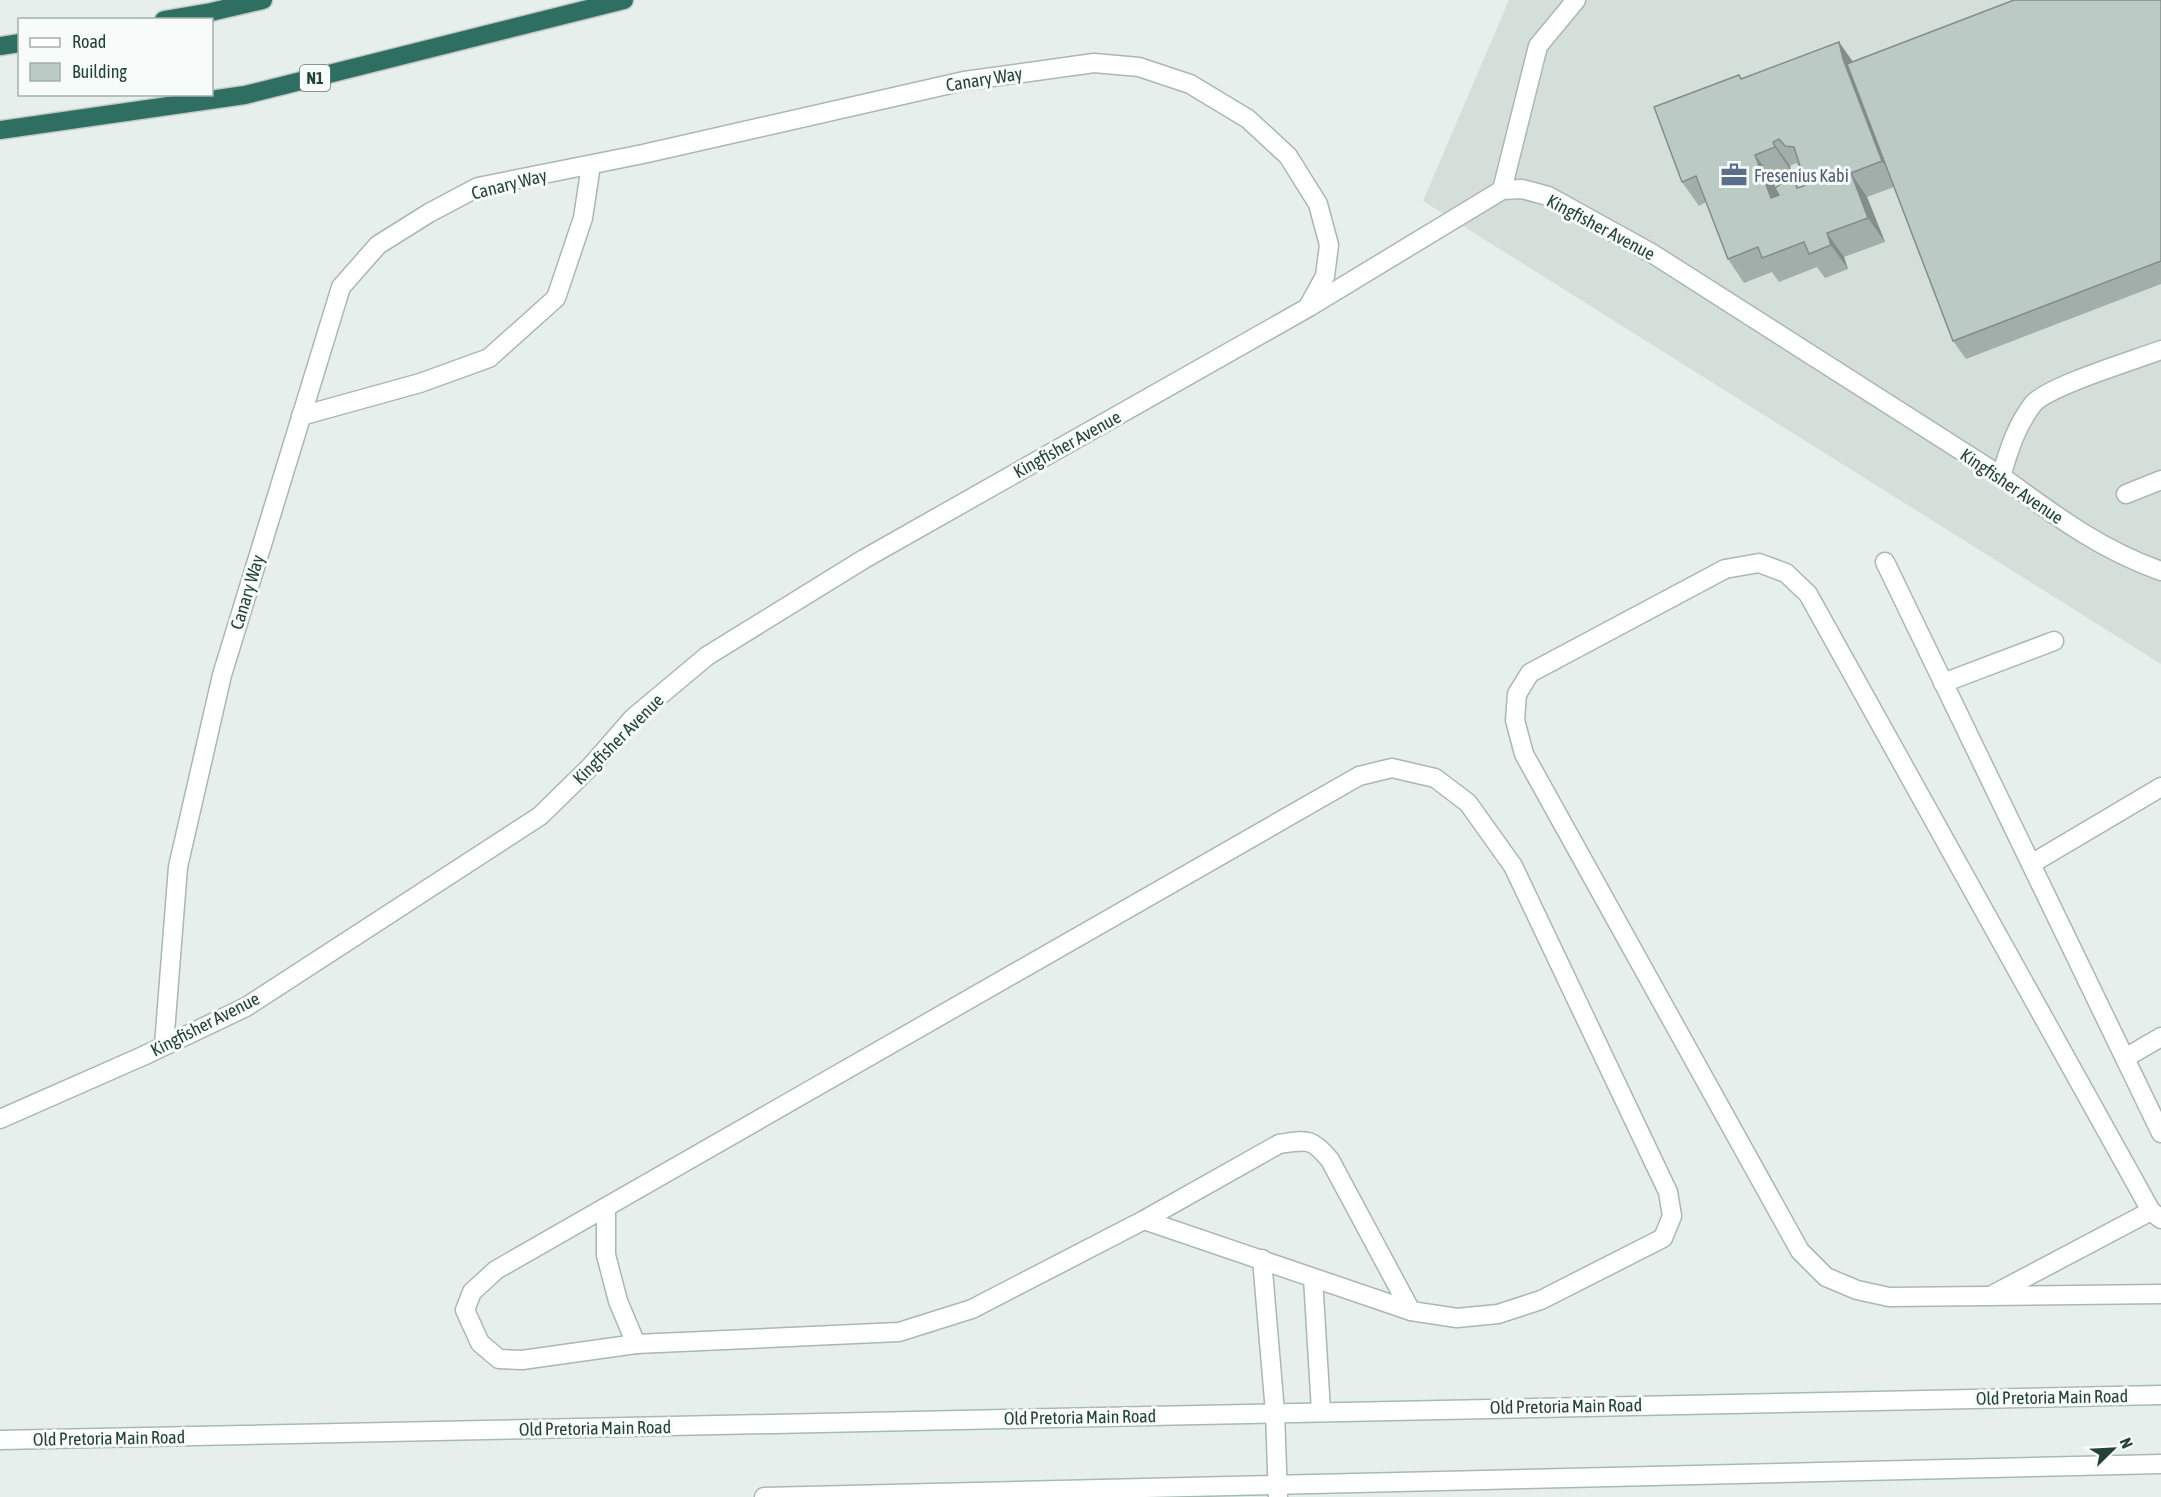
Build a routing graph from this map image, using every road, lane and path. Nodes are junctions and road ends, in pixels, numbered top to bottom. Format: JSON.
{"nodes":[{"id":1,"x":262,"y":0,"type":"edge"},
{"id":2,"x":624,"y":0,"type":"edge"},
{"id":3,"x":1576,"y":0,"type":"edge"},
{"id":4,"x":176,"y":18,"type":"edge"},
{"id":5,"x":18,"y":43,"type":"edge"},
{"id":6,"x":0,"y":46,"type":"edge"},
{"id":7,"x":0,"y":130,"type":"edge"},
{"id":8,"x":591,"y":165,"type":"junction"},
{"id":9,"x":1502,"y":190,"type":"junction"},
{"id":10,"x":1309,"y":307,"type":"junction"},
{"id":11,"x":2161,"y":350,"type":"edge"},
{"id":12,"x":301,"y":416,"type":"junction"},
{"id":13,"x":2001,"y":476,"type":"junction"},
{"id":14,"x":2161,"y":480,"type":"edge"},
{"id":15,"x":2126,"y":494,"type":"dead end"},
{"id":16,"x":1885,"y":562,"type":"dead end"},
{"id":17,"x":2161,"y":571,"type":"edge"},
{"id":18,"x":2054,"y":641,"type":"dead end"},
{"id":19,"x":1943,"y":683,"type":"junction"},
{"id":20,"x":2161,"y":787,"type":"edge"},
{"id":21,"x":2031,"y":864,"type":"junction"},
{"id":22,"x":2161,"y":1036,"type":"edge"},
{"id":23,"x":164,"y":1045,"type":"junction"},
{"id":24,"x":2125,"y":1058,"type":"junction"},
{"id":25,"x":0,"y":1119,"type":"edge"},
{"id":26,"x":2161,"y":1133,"type":"edge"},
{"id":27,"x":606,"y":1207,"type":"junction"},
{"id":28,"x":2156,"y":1215,"type":"edge"},
{"id":29,"x":1144,"y":1220,"type":"junction"},
{"id":30,"x":1262,"y":1259,"type":"junction"},
{"id":31,"x":1313,"y":1278,"type":"junction"},
{"id":32,"x":2161,"y":1294,"type":"edge"},
{"id":33,"x":1990,"y":1296,"type":"junction"},
{"id":34,"x":1411,"y":1311,"type":"junction"},
{"id":35,"x":636,"y":1344,"type":"junction"},
{"id":36,"x":2161,"y":1395,"type":"edge"},
{"id":37,"x":1321,"y":1411,"type":"junction"},
{"id":38,"x":1275,"y":1412,"type":"junction"},
{"id":39,"x":0,"y":1440,"type":"edge"},
{"id":40,"x":2161,"y":1464,"type":"edge"},
{"id":41,"x":1277,"y":1490,"type":"edge"},
{"id":42,"x":764,"y":1497,"type":"edge"}],
"edges":[{"from":1,"to":4,"type":"highway"},
{"from":2,"to":7,"type":"highway","number":"N1"},
{"from":3,"to":9,"type":"main road"},
{"from":5,"to":6,"type":"highway"},
{"from":8,"to":10,"type":"main road","name":"Canary Way"},
{"from":8,"to":12,"type":"main road","name":"Canary Way"},
{"from":8,"to":12,"type":"main road"},
{"from":9,"to":10,"type":"main road","name":"Kingfisher Avenue"},
{"from":9,"to":13,"type":"main road","name":"Kingfisher Avenue"},
{"from":10,"to":23,"type":"main road","name":"Kingfisher Avenue"},
{"from":11,"to":13,"type":"main road"},
{"from":12,"to":23,"type":"main road","name":"Canary Way"},
{"from":13,"to":17,"type":"main road","name":"Kingfisher Avenue"},
{"from":14,"to":15,"type":"main road"},
{"from":16,"to":19,"type":"main road"},
{"from":18,"to":19,"type":"main road"},
{"from":19,"to":21,"type":"main road"},
{"from":20,"to":21,"type":"main road"},
{"from":21,"to":24,"type":"main road"},
{"from":22,"to":24,"type":"main road"},
{"from":23,"to":25,"type":"main road","name":"Kingfisher Avenue"},
{"from":24,"to":26,"type":"main road"},
{"from":27,"to":34,"type":"main road"},
{"from":27,"to":35,"type":"main road"},
{"from":27,"to":35,"type":"main road"},
{"from":28,"to":33,"type":"main road"},
{"from":28,"to":33,"type":"main road"},
{"from":29,"to":30,"type":"main road"},
{"from":29,"to":34,"type":"main road"},
{"from":29,"to":35,"type":"main road"},
{"from":30,"to":31,"type":"main road"},
{"from":30,"to":38,"type":"main road"},
{"from":31,"to":34,"type":"main road"},
{"from":31,"to":37,"type":"main road"},
{"from":32,"to":33,"type":"main road"},
{"from":36,"to":37,"type":"main road","name":"Old Pretoria Main Road"},
{"from":37,"to":38,"type":"main road","name":"Old Pretoria Main Road"},
{"from":38,"to":39,"type":"main road","name":"Old Pretoria Main Road"},
{"from":38,"to":41,"type":"main road"},
{"from":40,"to":41,"type":"main road"},
{"from":41,"to":42,"type":"main road"}]}
